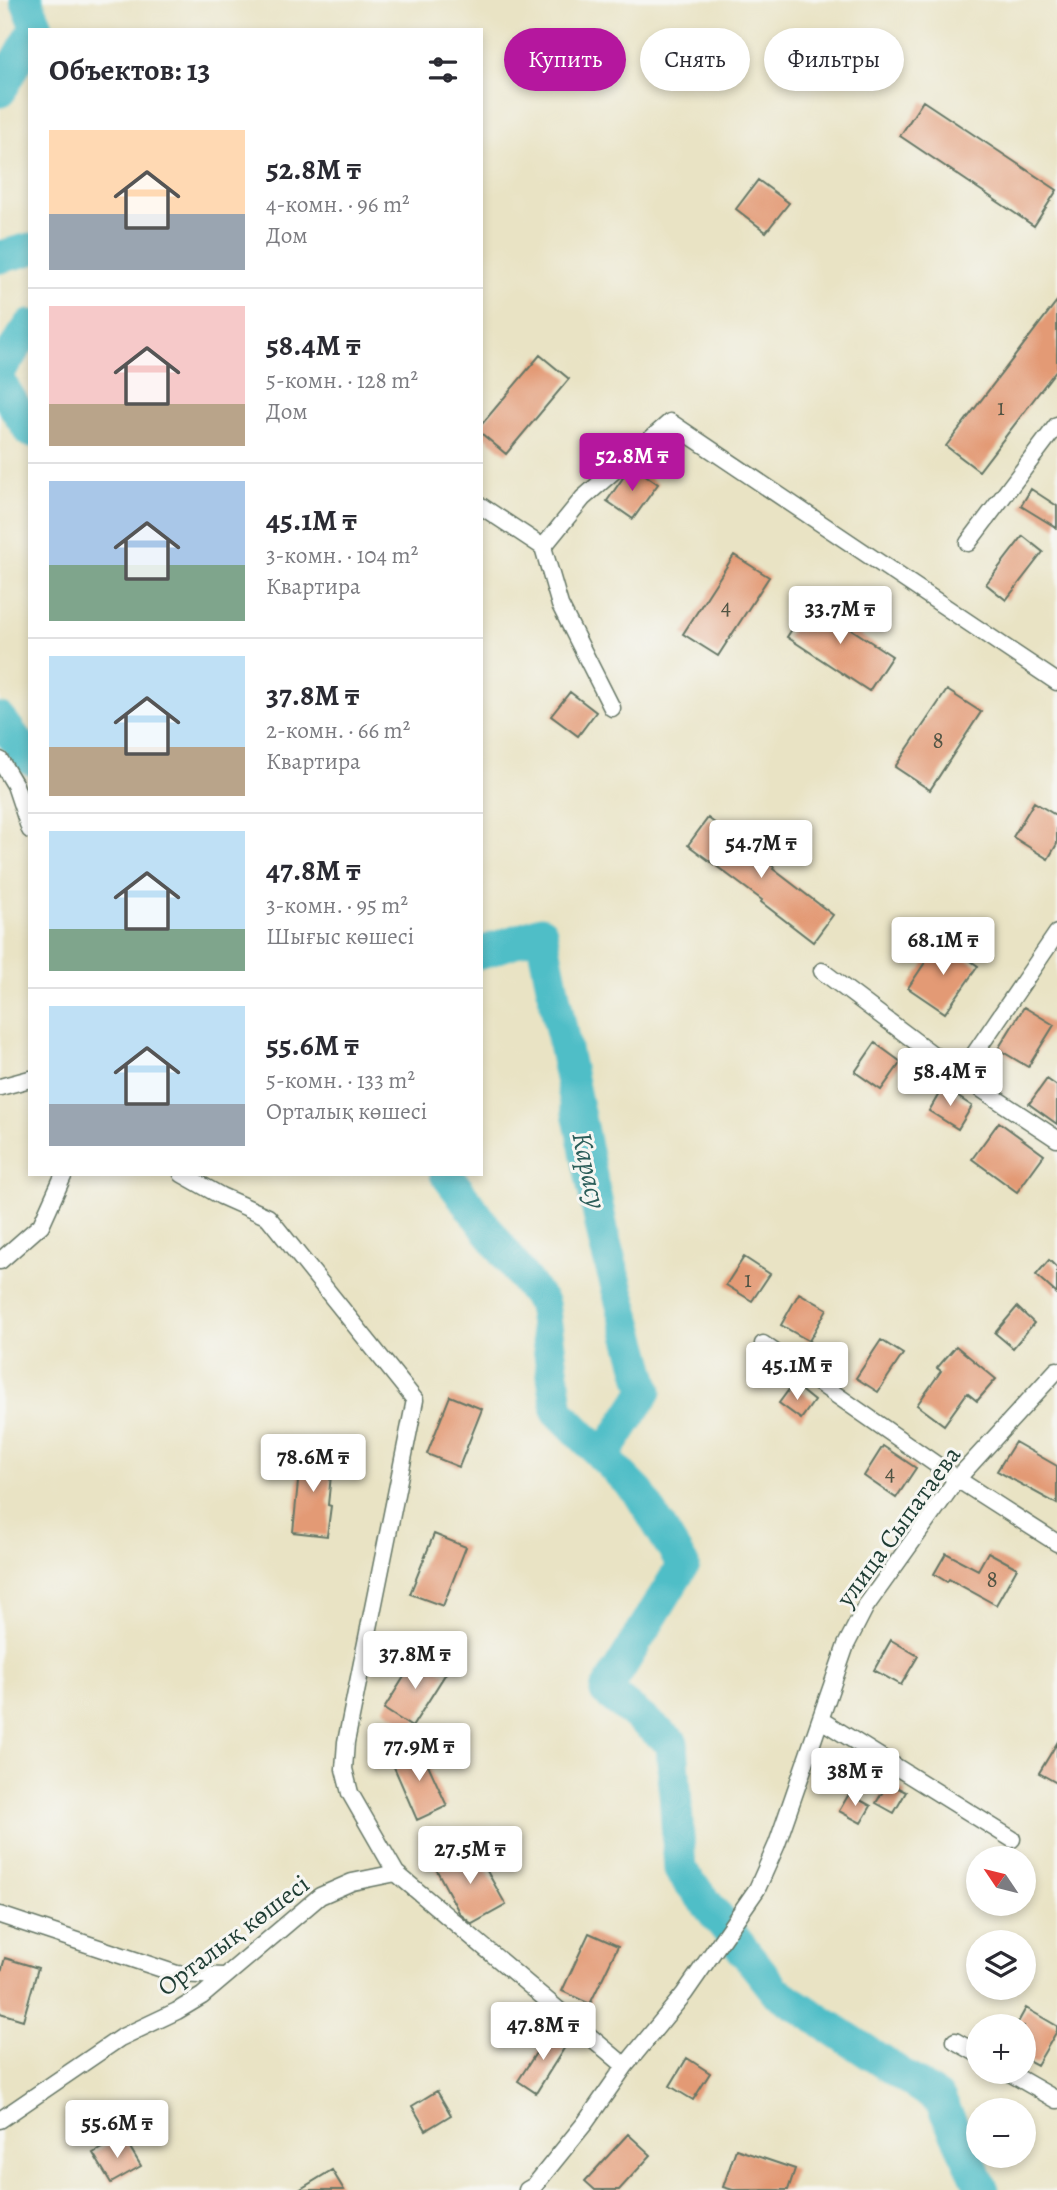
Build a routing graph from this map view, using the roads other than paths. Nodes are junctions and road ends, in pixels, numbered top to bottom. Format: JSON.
{"nodes":[{"id":1,"x":1057,"y":425,"type":"edge"},
{"id":2,"x":483,"y":507,"type":"edge"},
{"id":3,"x":968,"y":543,"type":"dead end"},
{"id":4,"x":543,"y":547,"type":"junction"},
{"id":5,"x":1057,"y":682,"type":"edge"},
{"id":6,"x":612,"y":708,"type":"dead end"},
{"id":7,"x":0,"y":760,"type":"edge"},
{"id":8,"x":28,"y":824,"type":"edge"},
{"id":9,"x":1057,"y":933,"type":"edge"},
{"id":10,"x":821,"y":971,"type":"dead end"},
{"id":11,"x":960,"y":1075,"type":"junction"},
{"id":12,"x":28,"y":1080,"type":"edge"},
{"id":13,"x":0,"y":1087,"type":"edge"},
{"id":14,"x":1057,"y":1139,"type":"edge"},
{"id":15,"x":63,"y":1176,"type":"edge"},
{"id":16,"x":186,"y":1176,"type":"edge"},
{"id":17,"x":0,"y":1261,"type":"edge"},
{"id":18,"x":763,"y":1343,"type":"dead end"},
{"id":19,"x":1057,"y":1370,"type":"edge"},
{"id":20,"x":957,"y":1479,"type":"junction"},
{"id":21,"x":1057,"y":1543,"type":"edge"},
{"id":22,"x":821,"y":1720,"type":"junction"},
{"id":23,"x":1013,"y":1839,"type":"dead end"},
{"id":24,"x":396,"y":1873,"type":"junction"},
{"id":25,"x":0,"y":1916,"type":"edge"},
{"id":26,"x":223,"y":1976,"type":"junction"},
{"id":27,"x":956,"y":2041,"type":"dead end"},
{"id":28,"x":966,"y":2047,"type":"edge"},
{"id":29,"x":625,"y":2066,"type":"junction"},
{"id":30,"x":1030,"y":2084,"type":"edge"},
{"id":31,"x":1057,"y":2100,"type":"edge"},
{"id":32,"x":0,"y":2120,"type":"edge"},
{"id":33,"x":527,"y":2190,"type":"edge"}],
"edges":[{"from":1,"to":3,"type":"street"},
{"from":2,"to":4,"type":"street"},
{"from":4,"to":5,"type":"street"},
{"from":4,"to":6,"type":"street"},
{"from":7,"to":8,"type":"street"},
{"from":9,"to":11,"type":"street"},
{"from":10,"to":11,"type":"street"},
{"from":11,"to":14,"type":"street"},
{"from":12,"to":13,"type":"street"},
{"from":15,"to":17,"type":"street"},
{"from":16,"to":24,"type":"street"},
{"from":18,"to":20,"type":"street"},
{"from":19,"to":20,"type":"street","name":"улица Сыпатаева"},
{"from":20,"to":21,"type":"street"},
{"from":20,"to":22,"type":"street","name":"улица Сыпатаева"},
{"from":22,"to":23,"type":"street"},
{"from":22,"to":29,"type":"street","name":"улица Сыпатаева"},
{"from":24,"to":26,"type":"street","name":"Орталық көшесі"},
{"from":24,"to":29,"type":"street"},
{"from":25,"to":26,"type":"street"},
{"from":26,"to":32,"type":"street","name":"Орталық көшесі"},
{"from":27,"to":28,"type":"street"},
{"from":29,"to":33,"type":"street","name":"улица Сыпатаева"},
{"from":30,"to":31,"type":"street"}]}
